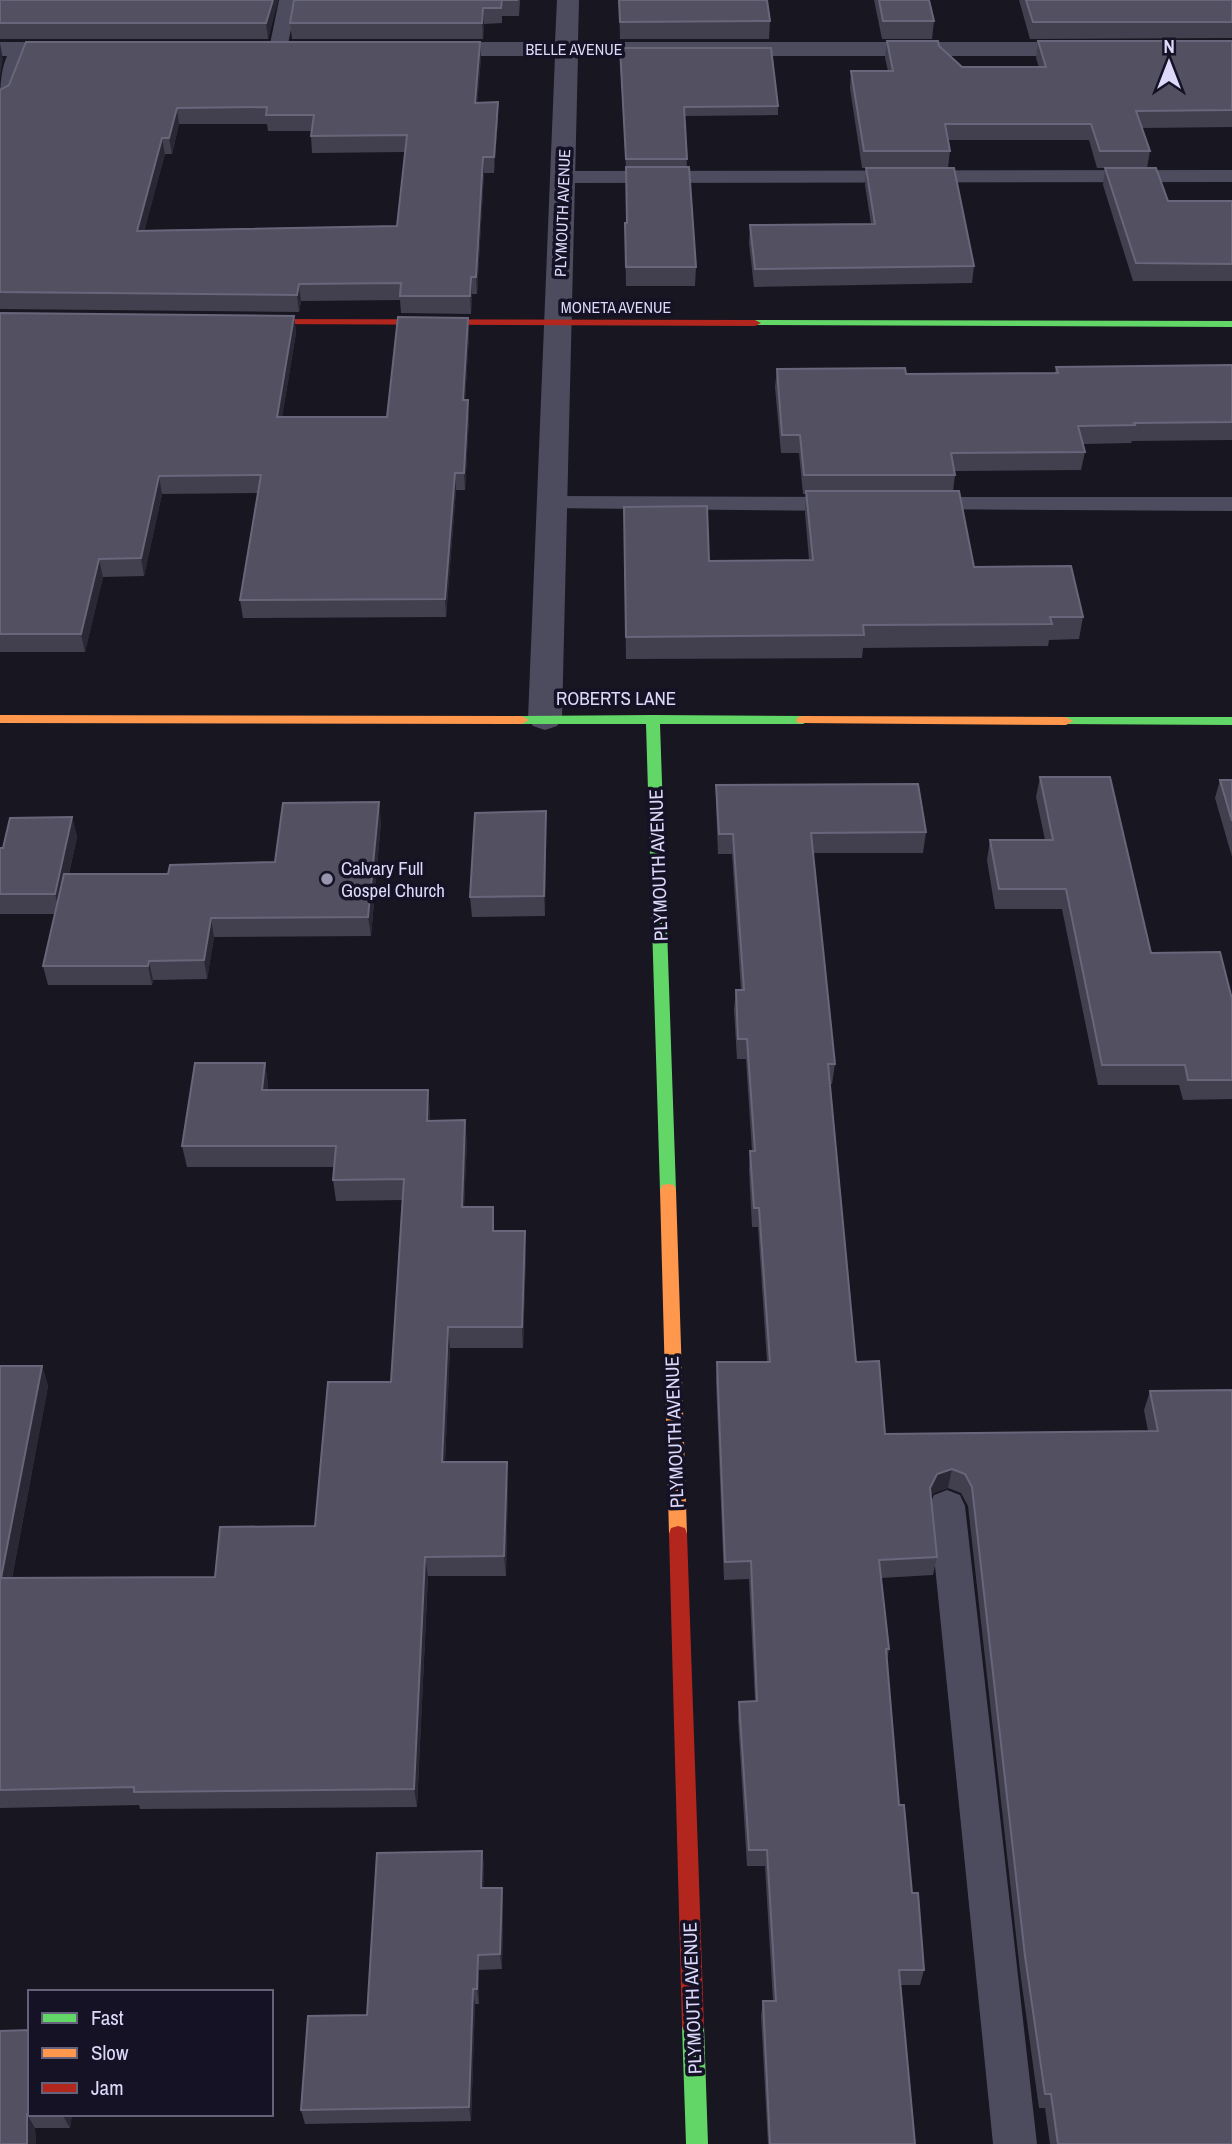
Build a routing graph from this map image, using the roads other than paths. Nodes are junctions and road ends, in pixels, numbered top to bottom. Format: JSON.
{"nodes":[{"id":1,"x":288,"y":0,"type":"edge"},
{"id":2,"x":568,"y":0,"type":"edge"},
{"id":3,"x":1107,"y":48,"type":"edge"},
{"id":4,"x":10,"y":49,"type":"edge"},
{"id":5,"x":102,"y":49,"type":"edge"},
{"id":6,"x":251,"y":49,"type":"edge"},
{"id":7,"x":278,"y":49,"type":"junction"},
{"id":8,"x":306,"y":49,"type":"edge"},
{"id":9,"x":402,"y":49,"type":"edge"},
{"id":10,"x":567,"y":49,"type":"junction"},
{"id":11,"x":0,"y":100,"type":"edge"},
{"id":12,"x":1232,"y":176,"type":"edge"},
{"id":13,"x":563,"y":177,"type":"junction"},
{"id":14,"x":223,"y":322,"type":"edge"},
{"id":15,"x":1232,"y":324,"type":"edge"},
{"id":16,"x":558,"y":325,"type":"junction"},
{"id":17,"x":552,"y":503,"type":"junction"},
{"id":18,"x":871,"y":503,"type":"edge"},
{"id":19,"x":899,"y":504,"type":"edge"},
{"id":20,"x":1232,"y":504,"type":"edge"},
{"id":21,"x":0,"y":719,"type":"edge"},
{"id":22,"x":545,"y":719,"type":"junction"},
{"id":23,"x":653,"y":719,"type":"junction"},
{"id":24,"x":1232,"y":722,"type":"edge"},
{"id":25,"x":947,"y":1506,"type":"dead end"},
{"id":26,"x":697,"y":2144,"type":"edge"},
{"id":27,"x":1015,"y":2144,"type":"edge"}],
"edges":[{"from":1,"to":7,"type":"lane"},
{"from":2,"to":10,"type":"street","name":"PLYMOUTH AVENUE"},
{"from":3,"to":10,"type":"street","name":"BELLE AVENUE"},
{"from":4,"to":5,"type":"street"},
{"from":4,"to":11,"type":"lane"},
{"from":6,"to":7,"type":"street"},
{"from":7,"to":8,"type":"street"},
{"from":9,"to":10,"type":"street","name":"BELLE AVENUE"},
{"from":10,"to":13,"type":"street","name":"PLYMOUTH AVENUE"},
{"from":12,"to":13,"type":"lane"},
{"from":13,"to":16,"type":"street","name":"PLYMOUTH AVENUE"},
{"from":14,"to":16,"type":"street","name":"MONETA AVENUE"},
{"from":15,"to":16,"type":"street","name":"MONETA AVENUE"},
{"from":16,"to":17,"type":"street","name":"PLYMOUTH AVENUE"},
{"from":17,"to":18,"type":"lane"},
{"from":17,"to":22,"type":"street","name":"PLYMOUTH AVENUE"},
{"from":19,"to":20,"type":"lane"},
{"from":21,"to":22,"type":"street","name":"ROBERTS LANE"},
{"from":22,"to":23,"type":"street","name":"ROBERTS LANE"},
{"from":23,"to":24,"type":"street","name":"ROBERTS LANE"},
{"from":23,"to":26,"type":"street","name":"PLYMOUTH AVENUE"},
{"from":25,"to":27,"type":"lane"}]}
